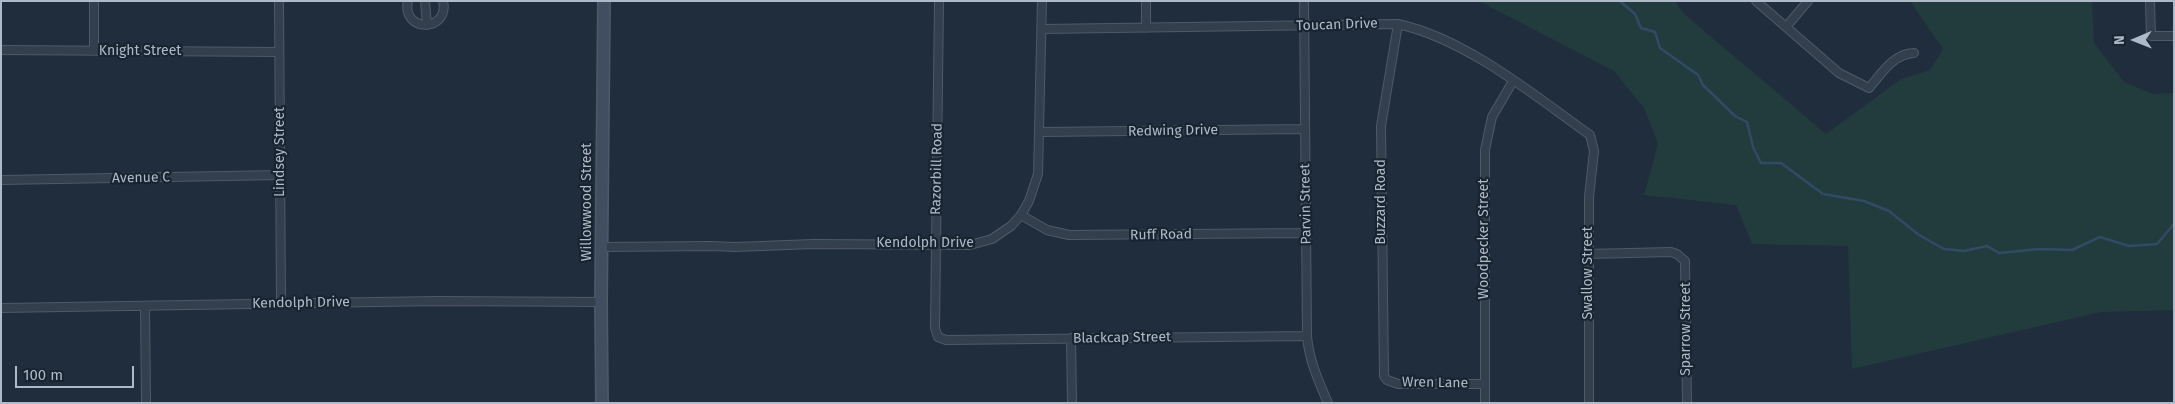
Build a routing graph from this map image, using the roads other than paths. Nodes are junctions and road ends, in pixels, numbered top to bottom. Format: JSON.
{"nodes":[{"id":1,"x":94,"y":1,"type":"edge"},
{"id":2,"x":279,"y":1,"type":"edge"},
{"id":3,"x":408,"y":1,"type":"edge"},
{"id":4,"x":425,"y":1,"type":"edge"},
{"id":5,"x":443,"y":1,"type":"edge"},
{"id":6,"x":604,"y":1,"type":"edge"},
{"id":7,"x":939,"y":1,"type":"edge"},
{"id":8,"x":1042,"y":1,"type":"edge"},
{"id":9,"x":1146,"y":1,"type":"edge"},
{"id":10,"x":1304,"y":1,"type":"edge"},
{"id":11,"x":1756,"y":1,"type":"edge"},
{"id":12,"x":1808,"y":1,"type":"edge"},
{"id":13,"x":2150,"y":1,"type":"edge"},
{"id":14,"x":1398,"y":24,"type":"junction"},
{"id":15,"x":426,"y":25,"type":"junction"},
{"id":16,"x":1304,"y":26,"type":"junction"},
{"id":17,"x":1786,"y":27,"type":"junction"},
{"id":18,"x":1146,"y":28,"type":"junction"},
{"id":19,"x":1042,"y":29,"type":"junction"},
{"id":20,"x":2174,"y":36,"type":"edge"},
{"id":21,"x":1,"y":50,"type":"edge"},
{"id":22,"x":94,"y":51,"type":"junction"},
{"id":23,"x":279,"y":52,"type":"junction"},
{"id":24,"x":1914,"y":53,"type":"dead end"},
{"id":25,"x":1513,"y":81,"type":"junction"},
{"id":26,"x":1305,"y":129,"type":"junction"},
{"id":27,"x":1040,"y":132,"type":"junction"},
{"id":28,"x":1594,"y":145,"type":"joint"},
{"id":29,"x":280,"y":175,"type":"junction"},
{"id":30,"x":1,"y":180,"type":"edge"},
{"id":31,"x":1021,"y":215,"type":"junction"},
{"id":32,"x":1306,"y":233,"type":"junction"},
{"id":33,"x":936,"y":245,"type":"junction"},
{"id":34,"x":602,"y":247,"type":"junction"},
{"id":35,"x":1588,"y":254,"type":"junction"},
{"id":36,"x":601,"y":302,"type":"junction"},
{"id":37,"x":281,"y":303,"type":"junction"},
{"id":38,"x":145,"y":306,"type":"junction"},
{"id":39,"x":1,"y":308,"type":"edge"},
{"id":40,"x":1307,"y":336,"type":"junction"},
{"id":41,"x":938,"y":337,"type":"joint"},
{"id":42,"x":1072,"y":338,"type":"junction"},
{"id":43,"x":1387,"y":380,"type":"joint"},
{"id":44,"x":1485,"y":384,"type":"junction"},
{"id":45,"x":146,"y":403,"type":"edge"},
{"id":46,"x":602,"y":403,"type":"edge"},
{"id":47,"x":1072,"y":403,"type":"edge"},
{"id":48,"x":1328,"y":403,"type":"edge"},
{"id":49,"x":1485,"y":403,"type":"edge"},
{"id":50,"x":1589,"y":403,"type":"edge"},
{"id":51,"x":1687,"y":403,"type":"edge"}],
"edges":[{"from":1,"to":22,"type":"street"},
{"from":2,"to":23,"type":"street","name":"Lindsey Street"},
{"from":3,"to":15,"type":"street"},
{"from":4,"to":15,"type":"street"},
{"from":5,"to":15,"type":"street"},
{"from":6,"to":34,"type":"street","name":"Willowwood Street"},
{"from":7,"to":33,"type":"street","name":"Razorbill Road"},
{"from":8,"to":19,"type":"street","name":"Kendolph Drive"},
{"from":9,"to":18,"type":"street"},
{"from":10,"to":16,"type":"street","name":"Parvin Street"},
{"from":11,"to":17,"type":"street"},
{"from":12,"to":17,"type":"street"},
{"from":13,"to":20,"type":"street"},
{"from":14,"to":16,"type":"street","name":"Toucan Drive"},
{"from":14,"to":25,"type":"street","name":"Toucan Drive"},
{"from":14,"to":43,"type":"street","name":"Buzzard Road"},
{"from":16,"to":18,"type":"street","name":"Toucan Drive"},
{"from":16,"to":26,"type":"street","name":"Parvin Street"},
{"from":17,"to":24,"type":"street"},
{"from":18,"to":19,"type":"street","name":"Toucan Drive"},
{"from":19,"to":27,"type":"street","name":"Kendolph Drive"},
{"from":21,"to":22,"type":"street","name":"Knight Street"},
{"from":22,"to":23,"type":"street","name":"Knight Street"},
{"from":23,"to":29,"type":"street","name":"Lindsey Street"},
{"from":25,"to":28,"type":"street","name":"Toucan Drive"},
{"from":25,"to":44,"type":"street","name":"Woodpecker Street"},
{"from":26,"to":27,"type":"street","name":"Redwing Drive"},
{"from":26,"to":32,"type":"street","name":"Parvin Street"},
{"from":27,"to":31,"type":"street","name":"Kendolph Drive"},
{"from":28,"to":35,"type":"street","name":"Swallow Street"},
{"from":29,"to":30,"type":"street","name":"Avenue C"},
{"from":29,"to":37,"type":"street","name":"Lindsey Street"},
{"from":31,"to":32,"type":"street","name":"Ruff Road"},
{"from":31,"to":33,"type":"street","name":"Kendolph Drive"},
{"from":32,"to":40,"type":"street","name":"Parvin Street"},
{"from":33,"to":34,"type":"street","name":"Kendolph Drive"},
{"from":33,"to":41,"type":"street","name":"Razorbill Road"},
{"from":34,"to":36,"type":"street","name":"Willowwood Street"},
{"from":35,"to":50,"type":"street","name":"Swallow Street"},
{"from":35,"to":51,"type":"street","name":"Sparrow Street"},
{"from":36,"to":37,"type":"street","name":"Kendolph Drive"},
{"from":36,"to":46,"type":"street","name":"Willowwood Street"},
{"from":37,"to":38,"type":"street","name":"Kendolph Drive"},
{"from":38,"to":39,"type":"street","name":"Kendolph Drive"},
{"from":38,"to":45,"type":"street"},
{"from":40,"to":42,"type":"street","name":"Blackcap Street"},
{"from":40,"to":48,"type":"street","name":"Parvin Street"},
{"from":41,"to":42,"type":"street","name":"Blackcap Street"},
{"from":42,"to":47,"type":"street"},
{"from":43,"to":44,"type":"street","name":"Wren Lane"},
{"from":44,"to":49,"type":"street","name":"Woodpecker Street"}]}
